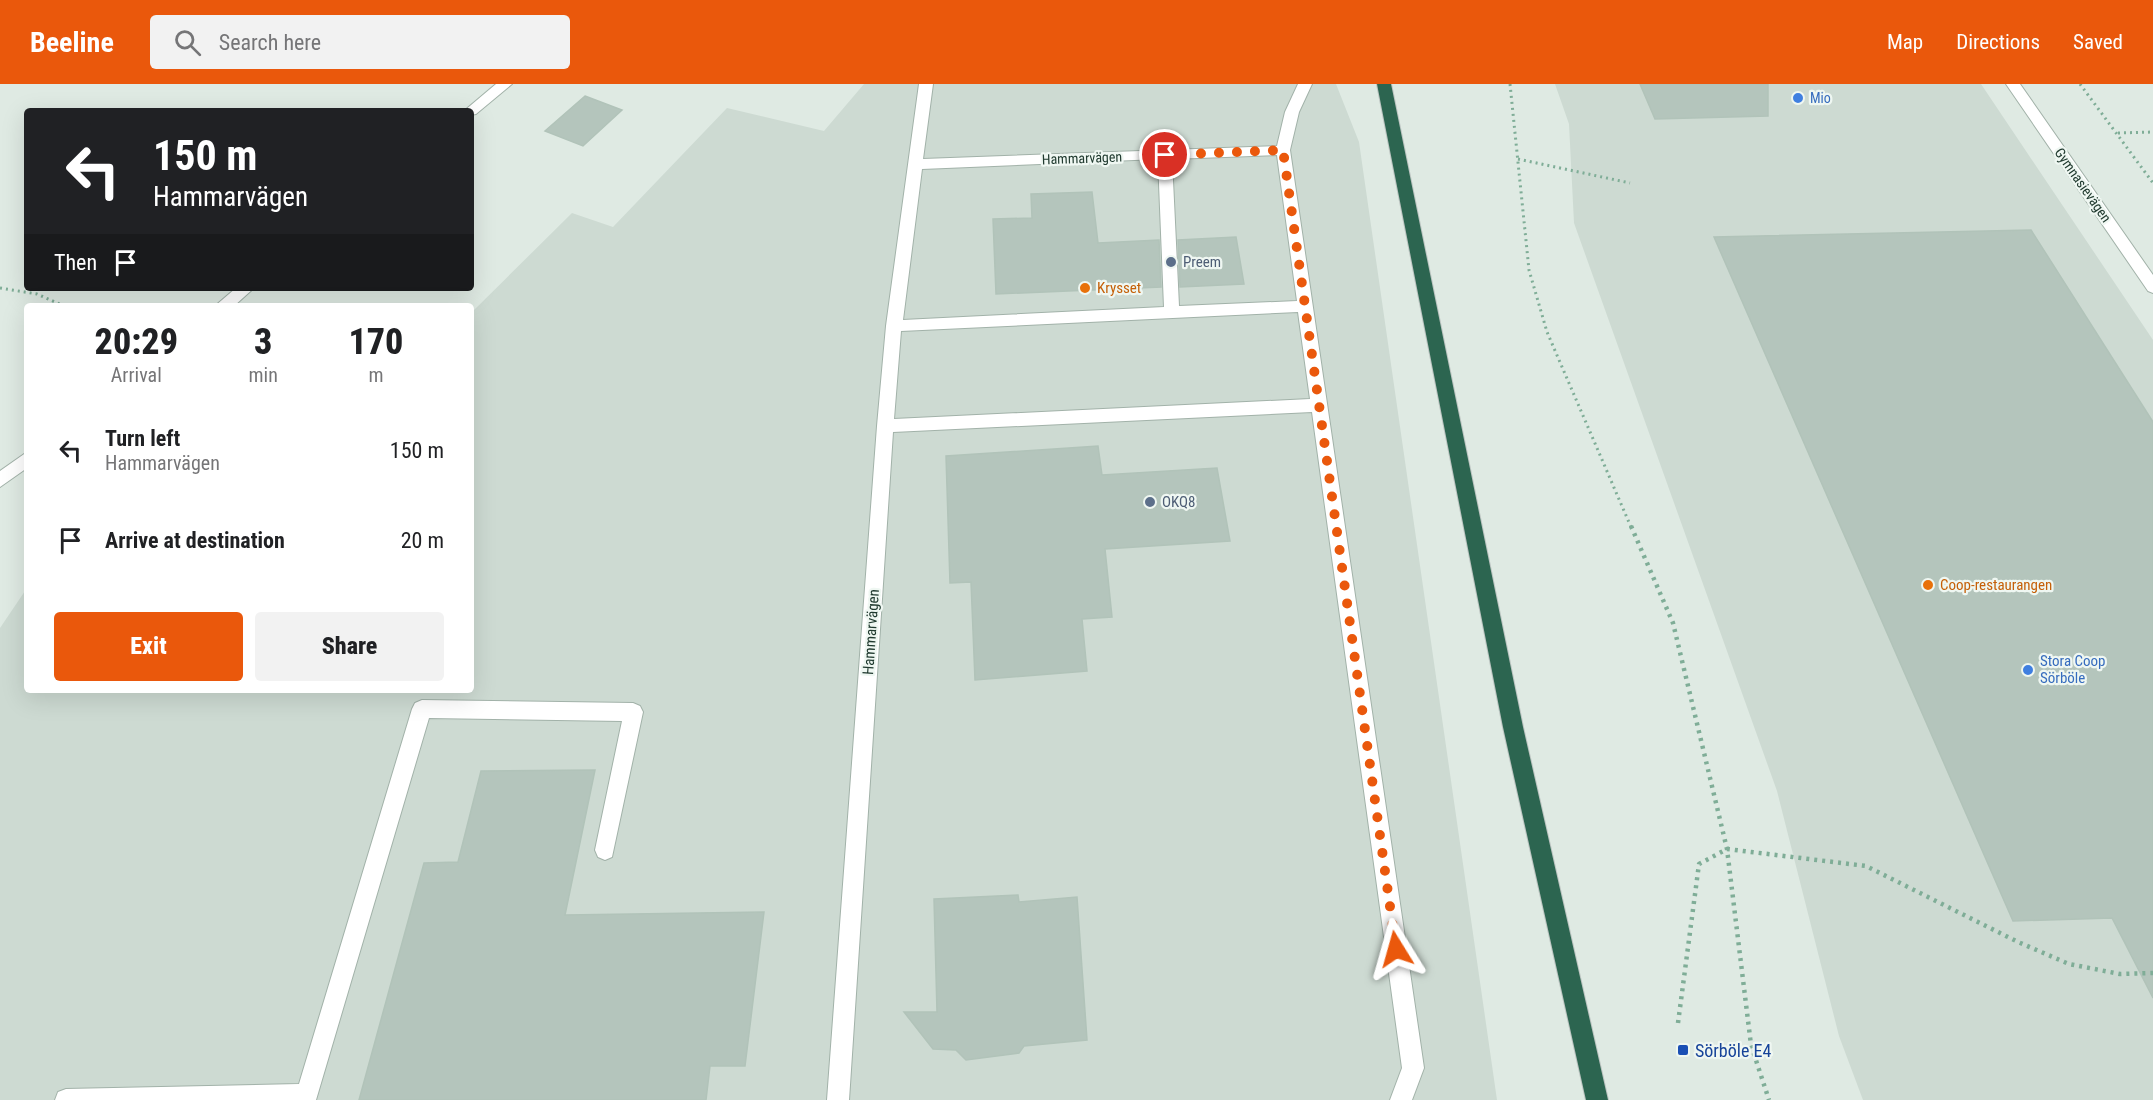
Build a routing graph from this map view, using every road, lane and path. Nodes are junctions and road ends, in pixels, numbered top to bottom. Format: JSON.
{"nodes":[{"id":1,"x":506,"y":84,"type":"edge"},
{"id":2,"x":926,"y":84,"type":"edge"},
{"id":3,"x":1305,"y":84,"type":"edge"},
{"id":4,"x":1384,"y":84,"type":"edge"},
{"id":5,"x":1510,"y":84,"type":"edge"},
{"id":6,"x":2013,"y":84,"type":"edge"},
{"id":7,"x":2080,"y":84,"type":"edge"},
{"id":8,"x":474,"y":109,"type":"edge"},
{"id":9,"x":2153,"y":132,"type":"edge"},
{"id":10,"x":2117,"y":133,"type":"junction"},
{"id":11,"x":1283,"y":150,"type":"junction"},
{"id":12,"x":1165,"y":155,"type":"junction"},
{"id":13,"x":1518,"y":159,"type":"junction"},
{"id":14,"x":916,"y":164,"type":"junction"},
{"id":15,"x":1630,"y":183,"type":"dead end"},
{"id":16,"x":2153,"y":183,"type":"edge"},
{"id":17,"x":2153,"y":286,"type":"edge"},
{"id":18,"x":0,"y":288,"type":"edge"},
{"id":19,"x":242,"y":291,"type":"edge"},
{"id":20,"x":57,"y":303,"type":"edge"},
{"id":21,"x":227,"y":303,"type":"edge"},
{"id":22,"x":1305,"y":306,"type":"junction"},
{"id":23,"x":1172,"y":312,"type":"junction"},
{"id":24,"x":894,"y":326,"type":"junction"},
{"id":25,"x":1319,"y":405,"type":"junction"},
{"id":26,"x":885,"y":426,"type":"junction"},
{"id":27,"x":24,"y":461,"type":"edge"},
{"id":28,"x":0,"y":480,"type":"edge"},
{"id":29,"x":1727,"y":849,"type":"junction"},
{"id":30,"x":605,"y":850,"type":"dead end"},
{"id":31,"x":2153,"y":973,"type":"edge"},
{"id":32,"x":1678,"y":1023,"type":"dead end"},
{"id":33,"x":66,"y":1100,"type":"edge"},
{"id":34,"x":838,"y":1100,"type":"edge"},
{"id":35,"x":1401,"y":1100,"type":"edge"},
{"id":36,"x":1597,"y":1100,"type":"edge"},
{"id":37,"x":1769,"y":1100,"type":"edge"}],
"edges":[{"from":1,"to":8,"type":"street"},
{"from":2,"to":14,"type":"street","name":"Hammarvägen"},
{"from":3,"to":11,"type":"street"},
{"from":4,"to":36,"type":"highway"},
{"from":5,"to":13,"type":"path"},
{"from":6,"to":17,"type":"street","name":"Gymnasievägen"},
{"from":7,"to":10,"type":"path"},
{"from":9,"to":10,"type":"path"},
{"from":10,"to":16,"type":"path"},
{"from":11,"to":12,"type":"street","name":"Hammarvägen"},
{"from":11,"to":22,"type":"street"},
{"from":12,"to":14,"type":"street","name":"Hammarvägen"},
{"from":12,"to":23,"type":"street"},
{"from":13,"to":15,"type":"path"},
{"from":13,"to":29,"type":"path"},
{"from":14,"to":24,"type":"street","name":"Hammarvägen"},
{"from":18,"to":20,"type":"path"},
{"from":19,"to":21,"type":"street"},
{"from":22,"to":23,"type":"street"},
{"from":22,"to":25,"type":"street"},
{"from":23,"to":24,"type":"street"},
{"from":24,"to":26,"type":"street","name":"Hammarvägen"},
{"from":25,"to":26,"type":"street"},
{"from":25,"to":35,"type":"street"},
{"from":26,"to":34,"type":"street","name":"Hammarvägen"},
{"from":27,"to":28,"type":"street"},
{"from":29,"to":31,"type":"path"},
{"from":29,"to":32,"type":"path"},
{"from":29,"to":37,"type":"path"},
{"from":30,"to":33,"type":"street"}]}
